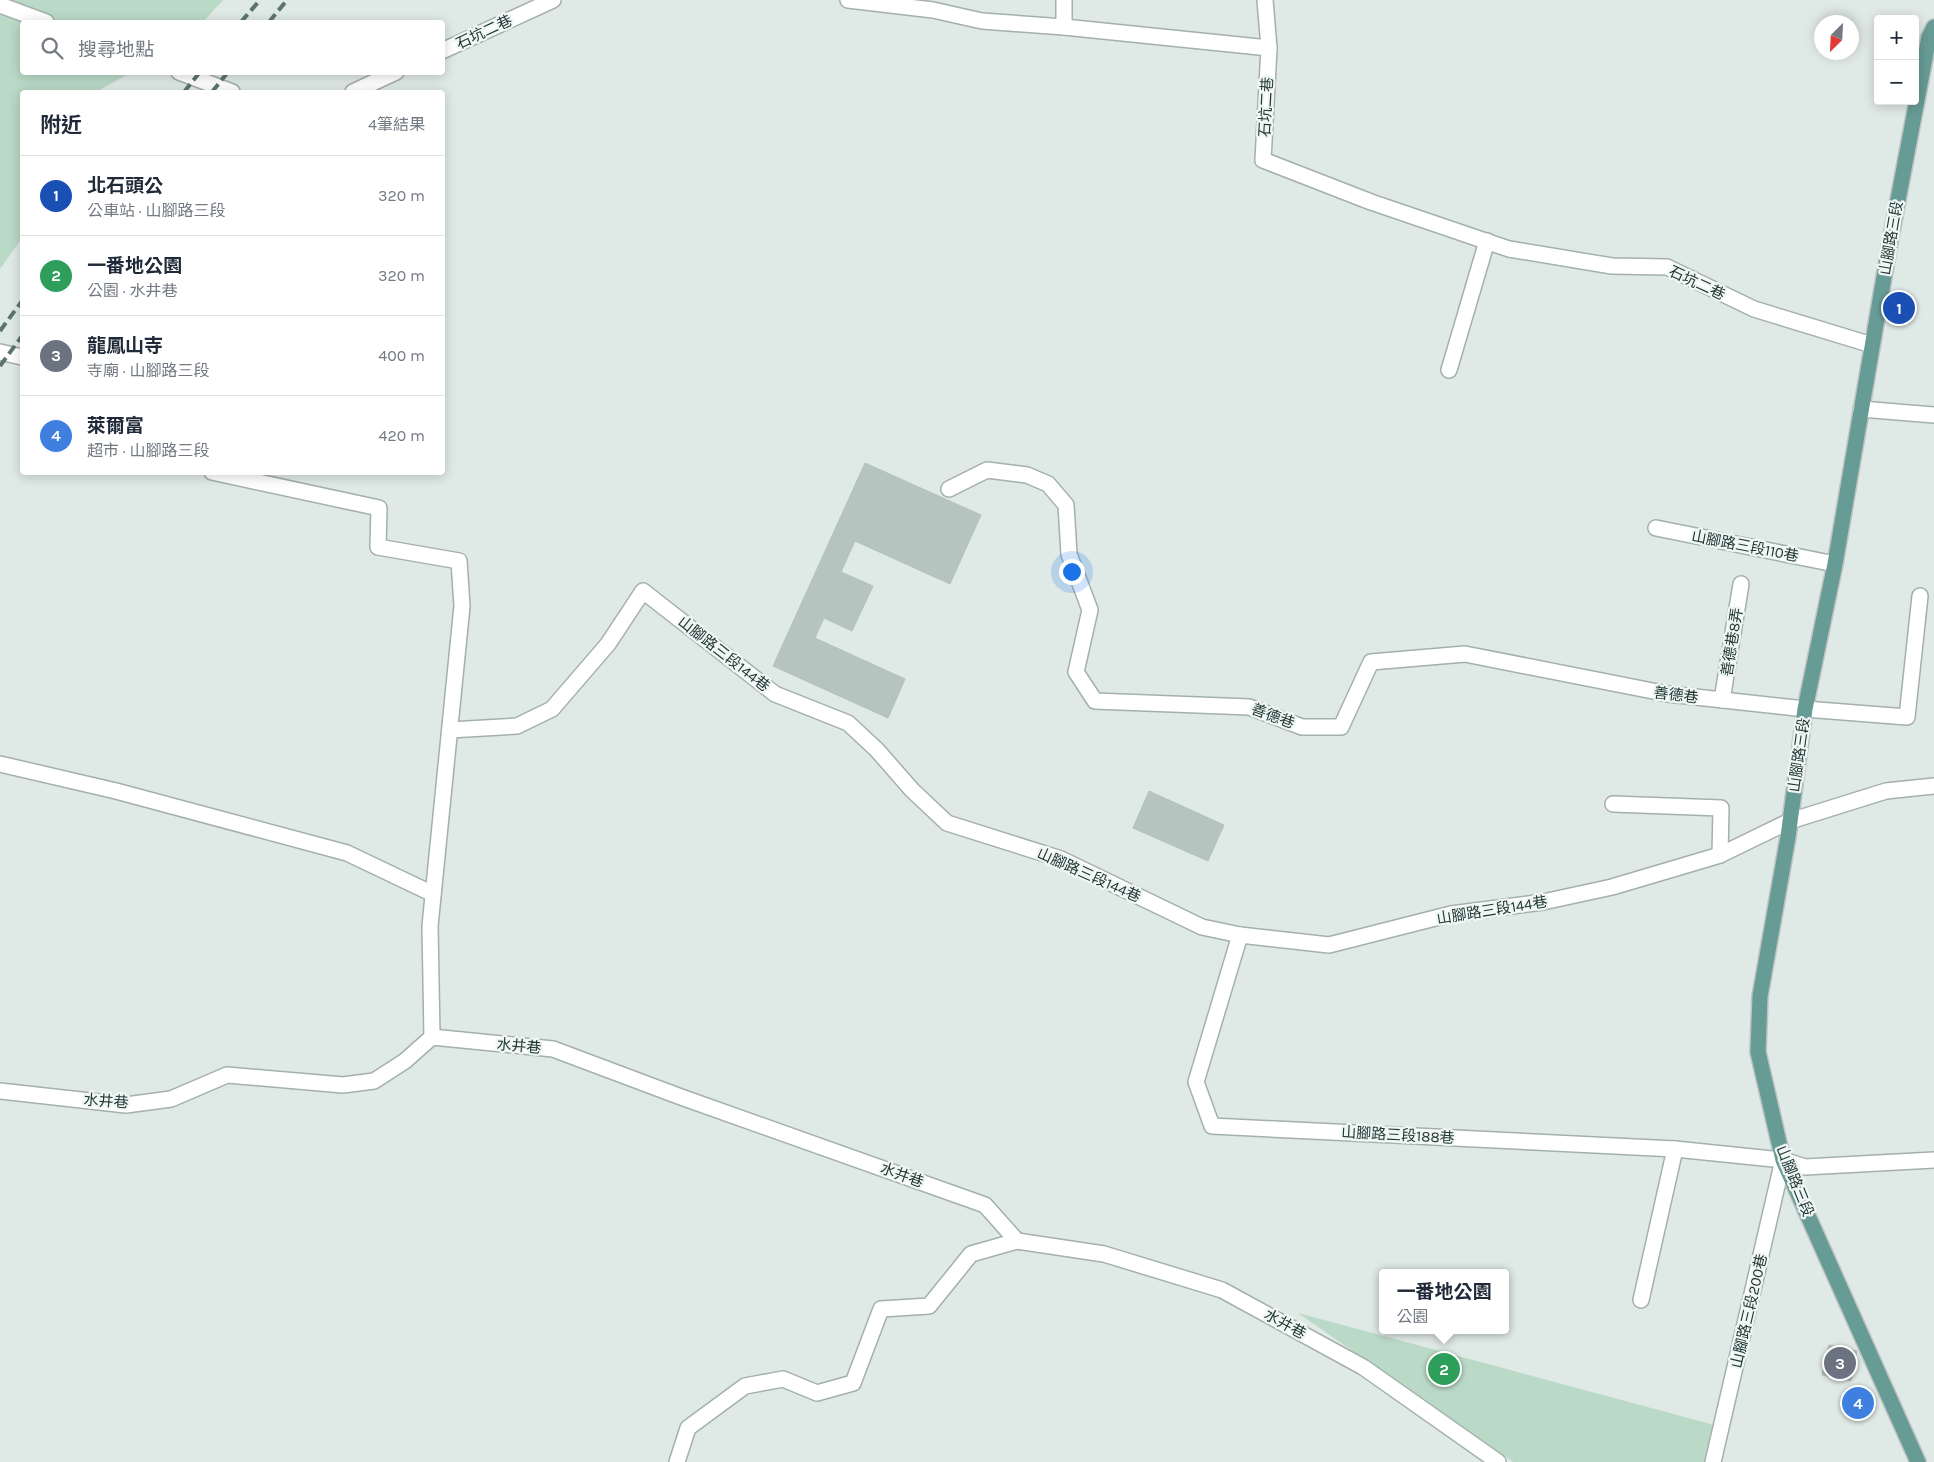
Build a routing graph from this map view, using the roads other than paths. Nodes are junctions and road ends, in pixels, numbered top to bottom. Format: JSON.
{"nodes":[{"id":1,"x":553,"y":0,"type":"edge"},
{"id":2,"x":848,"y":0,"type":"edge"},
{"id":3,"x":1064,"y":0,"type":"edge"},
{"id":4,"x":1265,"y":0,"type":"edge"},
{"id":5,"x":0,"y":5,"type":"edge"},
{"id":6,"x":41,"y":20,"type":"edge"},
{"id":7,"x":1064,"y":27,"type":"junction"},
{"id":8,"x":1934,"y":27,"type":"edge"},
{"id":9,"x":1269,"y":48,"type":"junction"},
{"id":10,"x":445,"y":50,"type":"edge"},
{"id":11,"x":187,"y":75,"type":"edge"},
{"id":12,"x":390,"y":75,"type":"edge"},
{"id":13,"x":227,"y":90,"type":"edge"},
{"id":14,"x":357,"y":90,"type":"edge"},
{"id":15,"x":1487,"y":242,"type":"junction"},
{"id":16,"x":1872,"y":345,"type":"junction"},
{"id":17,"x":0,"y":352,"type":"edge"},
{"id":18,"x":20,"y":357,"type":"edge"},
{"id":19,"x":1449,"y":370,"type":"dead end"},
{"id":20,"x":1861,"y":409,"type":"junction"},
{"id":21,"x":1934,"y":415,"type":"edge"},
{"id":22,"x":226,"y":475,"type":"edge"},
{"id":23,"x":950,"y":489,"type":"dead end"},
{"id":24,"x":1656,"y":528,"type":"dead end"},
{"id":25,"x":1834,"y":564,"type":"junction"},
{"id":26,"x":1741,"y":584,"type":"dead end"},
{"id":27,"x":1920,"y":596,"type":"dead end"},
{"id":28,"x":1722,"y":700,"type":"junction"},
{"id":29,"x":1805,"y":709,"type":"junction"},
{"id":30,"x":450,"y":730,"type":"junction"},
{"id":31,"x":0,"y":764,"type":"edge"},
{"id":32,"x":1934,"y":786,"type":"edge"},
{"id":33,"x":1613,"y":804,"type":"dead end"},
{"id":34,"x":1790,"y":821,"type":"junction"},
{"id":35,"x":1720,"y":855,"type":"junction"},
{"id":36,"x":433,"y":894,"type":"junction"},
{"id":37,"x":1240,"y":935,"type":"junction"},
{"id":38,"x":432,"y":1037,"type":"junction"},
{"id":39,"x":0,"y":1091,"type":"edge"},
{"id":40,"x":1675,"y":1149,"type":"junction"},
{"id":41,"x":1783,"y":1160,"type":"junction"},
{"id":42,"x":1934,"y":1160,"type":"edge"},
{"id":43,"x":1017,"y":1241,"type":"junction"},
{"id":44,"x":1641,"y":1300,"type":"dead end"},
{"id":45,"x":677,"y":1462,"type":"edge"},
{"id":46,"x":1498,"y":1462,"type":"edge"},
{"id":47,"x":1715,"y":1462,"type":"edge"},
{"id":48,"x":1918,"y":1462,"type":"edge"}],
"edges":[{"from":1,"to":10,"type":"street","name":"石坑二巷"},
{"from":2,"to":7,"type":"street"},
{"from":3,"to":7,"type":"street"},
{"from":4,"to":9,"type":"street"},
{"from":5,"to":6,"type":"street"},
{"from":7,"to":9,"type":"street"},
{"from":8,"to":16,"type":"main road","name":"山腳路三段"},
{"from":9,"to":15,"type":"street","name":"石坑二巷"},
{"from":11,"to":13,"type":"street"},
{"from":12,"to":14,"type":"street"},
{"from":15,"to":16,"type":"street","name":"石坑二巷"},
{"from":15,"to":19,"type":"street"},
{"from":16,"to":20,"type":"main road","name":"山腳路三段"},
{"from":17,"to":18,"type":"street"},
{"from":20,"to":21,"type":"street"},
{"from":20,"to":25,"type":"main road","name":"山腳路三段"},
{"from":22,"to":30,"type":"street"},
{"from":23,"to":28,"type":"street","name":"善德巷"},
{"from":24,"to":25,"type":"street","name":"山腳路三段110巷"},
{"from":25,"to":29,"type":"main road","name":"山腳路三段"},
{"from":26,"to":28,"type":"street","name":"善德巷8弄"},
{"from":27,"to":29,"type":"street","name":"善德巷"},
{"from":28,"to":29,"type":"street","name":"善德巷"},
{"from":29,"to":34,"type":"main road","name":"山腳路三段"},
{"from":30,"to":36,"type":"street"},
{"from":30,"to":37,"type":"street","name":"山腳路三段144巷"},
{"from":31,"to":36,"type":"street"},
{"from":32,"to":34,"type":"street","name":"山腳路三段144巷"},
{"from":33,"to":35,"type":"street"},
{"from":34,"to":35,"type":"street","name":"山腳路三段144巷"},
{"from":34,"to":41,"type":"main road","name":"山腳路三段"},
{"from":35,"to":37,"type":"street","name":"山腳路三段144巷"},
{"from":36,"to":38,"type":"street"},
{"from":37,"to":40,"type":"street","name":"山腳路三段188巷"},
{"from":38,"to":39,"type":"street","name":"水井巷"},
{"from":38,"to":43,"type":"street","name":"水井巷"},
{"from":40,"to":41,"type":"street","name":"山腳路三段188巷"},
{"from":40,"to":44,"type":"street"},
{"from":41,"to":42,"type":"street","name":"山腳路三段188巷"},
{"from":41,"to":47,"type":"street","name":"山腳路三段200巷"},
{"from":41,"to":48,"type":"main road","name":"山腳路三段"},
{"from":43,"to":45,"type":"street","name":"水井巷"},
{"from":43,"to":46,"type":"street","name":"水井巷"}]}
